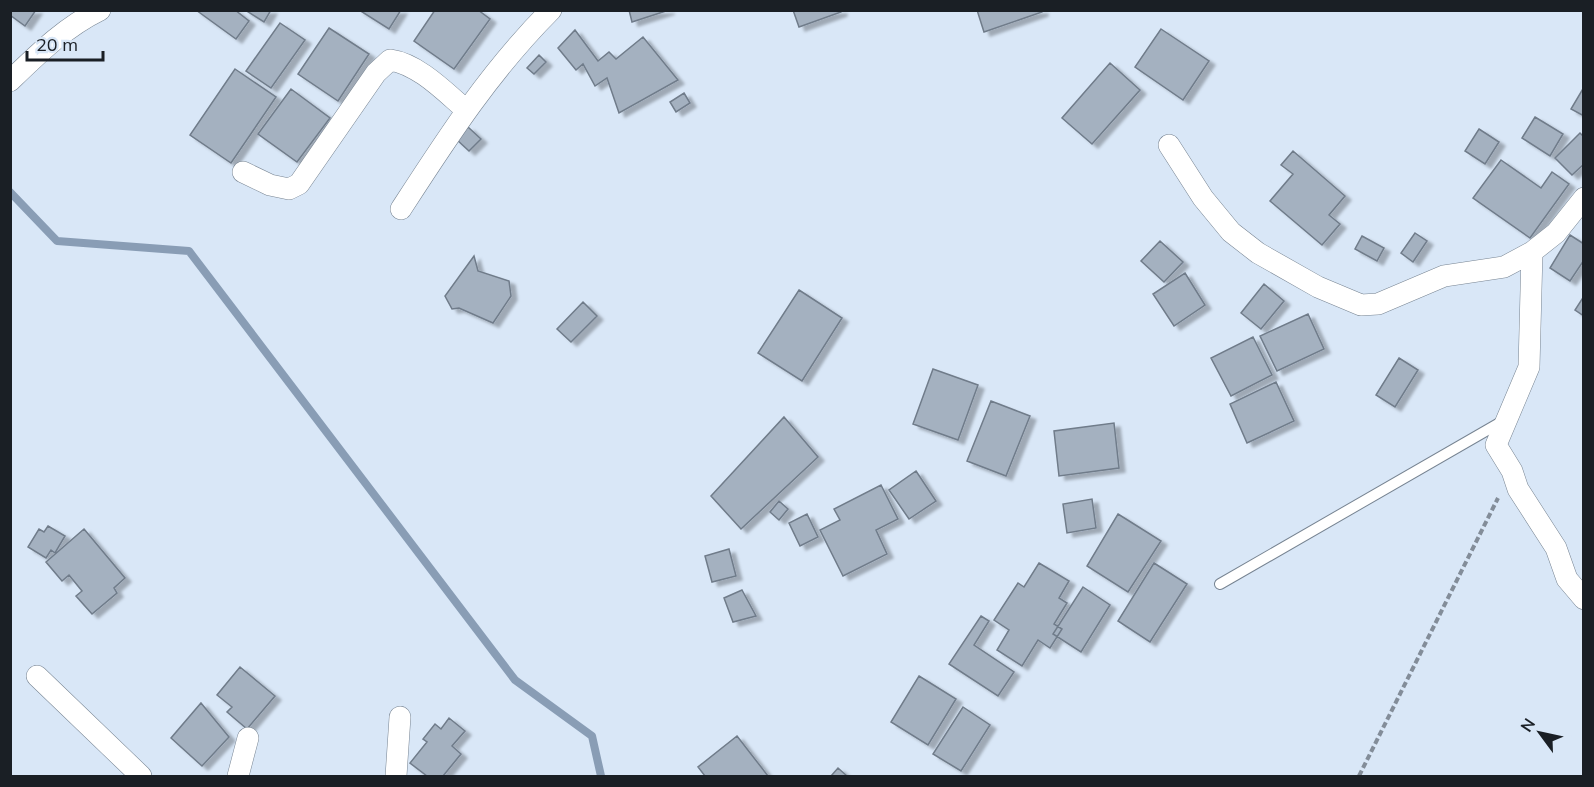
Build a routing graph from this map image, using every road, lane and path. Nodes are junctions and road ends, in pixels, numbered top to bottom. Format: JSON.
{"nodes":[{"id":1,"x":100,"y":10,"type":"edge"},
{"id":2,"x":544,"y":12,"type":"edge"},
{"id":3,"x":10,"y":81,"type":"edge"},
{"id":4,"x":465,"y":109,"type":"junction"},
{"id":5,"x":1169,"y":145,"type":"dead end"},
{"id":6,"x":243,"y":172,"type":"dead end"},
{"id":7,"x":1584,"y":198,"type":"edge"},
{"id":8,"x":401,"y":209,"type":"dead end"},
{"id":9,"x":1532,"y":252,"type":"junction"},
{"id":10,"x":1504,"y":420,"type":"junction"},
{"id":11,"x":1512,"y":471,"type":"junction"},
{"id":12,"x":1220,"y":584,"type":"dead end"},
{"id":13,"x":1584,"y":598,"type":"edge"},
{"id":14,"x":37,"y":676,"type":"dead end"},
{"id":15,"x":400,"y":717,"type":"dead end"},
{"id":16,"x":248,"y":738,"type":"dead end"},
{"id":17,"x":141,"y":777,"type":"edge"},
{"id":18,"x":238,"y":777,"type":"edge"},
{"id":19,"x":396,"y":777,"type":"edge"},
{"id":20,"x":1359,"y":777,"type":"edge"}],
"edges":[{"from":1,"to":3,"type":"street"},
{"from":2,"to":4,"type":"street"},
{"from":4,"to":6,"type":"street"},
{"from":4,"to":8,"type":"street"},
{"from":5,"to":9,"type":"street"},
{"from":7,"to":9,"type":"street"},
{"from":9,"to":10,"type":"street"},
{"from":10,"to":11,"type":"street"},
{"from":10,"to":12,"type":"lane"},
{"from":11,"to":13,"type":"street"},
{"from":11,"to":20,"type":"path"},
{"from":14,"to":17,"type":"street"},
{"from":15,"to":19,"type":"street"},
{"from":16,"to":18,"type":"street"}]}
